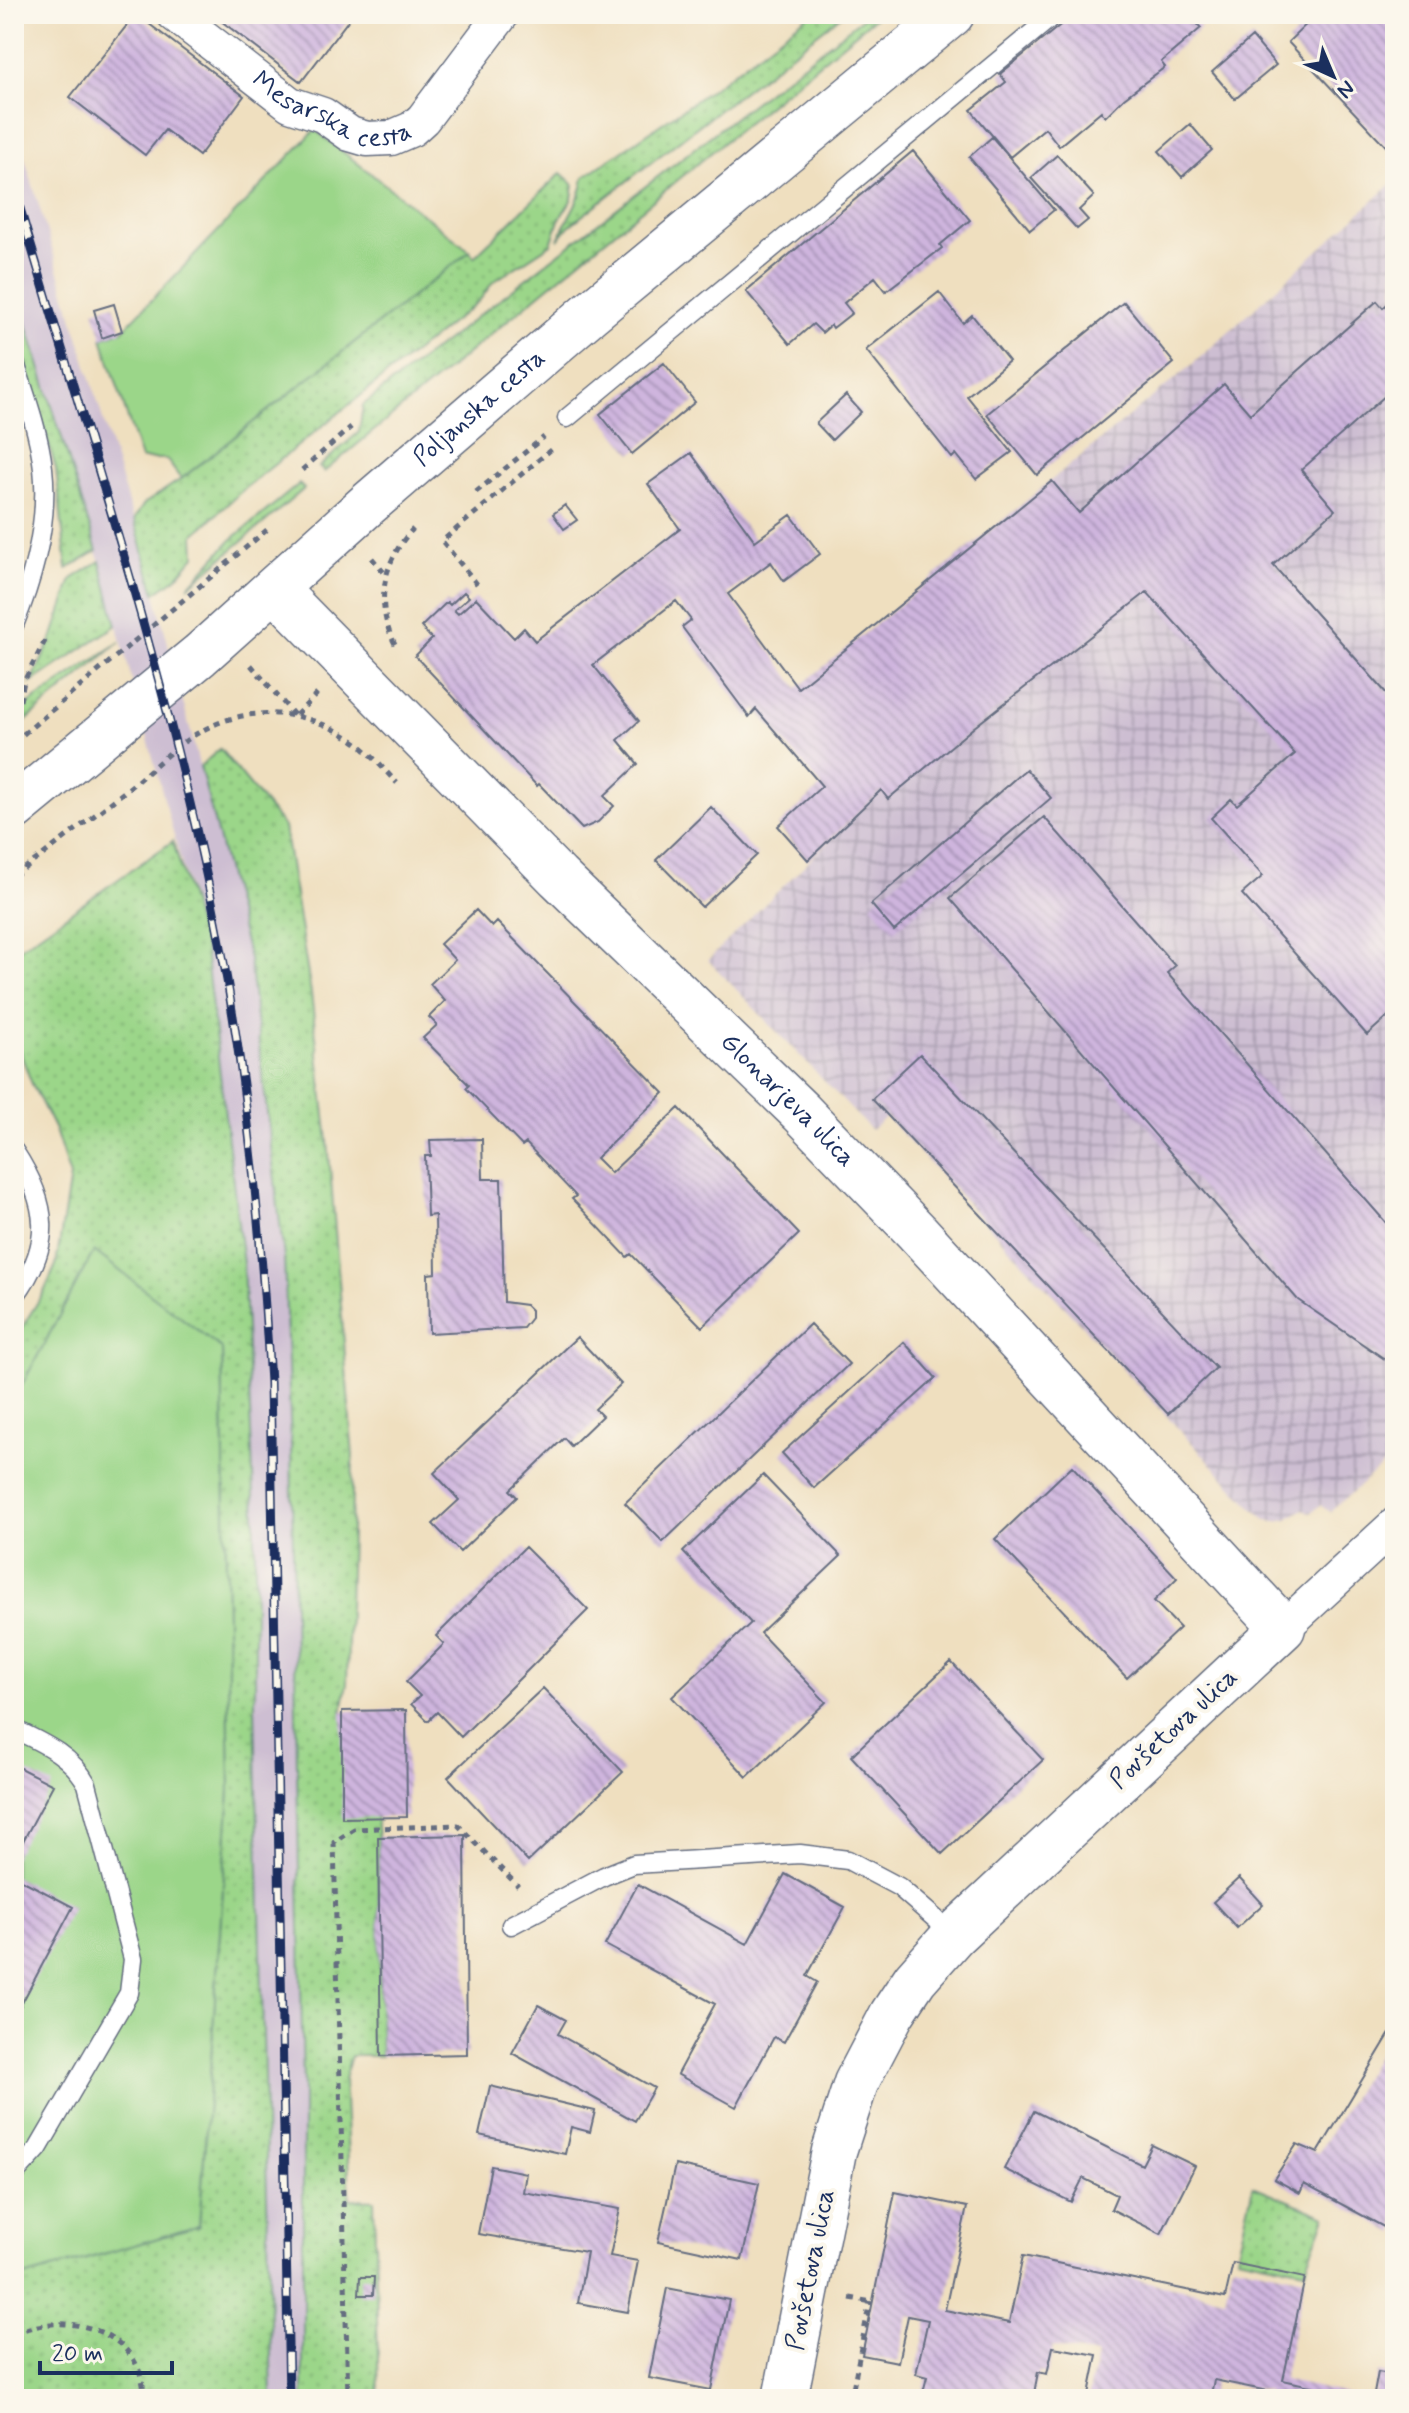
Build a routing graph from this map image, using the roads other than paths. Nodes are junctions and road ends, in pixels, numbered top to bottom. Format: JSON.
{"nodes":[{"id":1,"x":174,"y":14,"type":"edge"},
{"id":2,"x":502,"y":14,"type":"edge"},
{"id":3,"x":952,"y":14,"type":"edge"},
{"id":4,"x":1055,"y":14,"type":"edge"},
{"id":5,"x":14,"y":360,"type":"edge"},
{"id":6,"x":571,"y":415,"type":"road end"},
{"id":7,"x":275,"y":589,"type":"junction"},
{"id":8,"x":14,"y":625,"type":"edge"},
{"id":9,"x":14,"y":808,"type":"edge"},
{"id":10,"x":14,"y":1151,"type":"edge"},
{"id":11,"x":14,"y":1297,"type":"edge"},
{"id":12,"x":1395,"y":1525,"type":"edge"},
{"id":13,"x":1283,"y":1628,"type":"junction"},
{"id":14,"x":14,"y":1729,"type":"edge"},
{"id":15,"x":511,"y":1925,"type":"dead end"},
{"id":16,"x":954,"y":1935,"type":"junction"},
{"id":17,"x":14,"y":2175,"type":"edge"},
{"id":18,"x":790,"y":2396,"type":"edge"}],
"edges":[{"from":1,"to":2,"type":"street","name":"Mesarska cesta"},
{"from":3,"to":7,"type":"street","name":"Poljanska cesta"},
{"from":4,"to":6,"type":"lane"},
{"from":5,"to":8,"type":"lane"},
{"from":7,"to":9,"type":"street","name":"Poljanska cesta"},
{"from":7,"to":13,"type":"street","name":"Glonarjeva ulica"},
{"from":10,"to":11,"type":"lane"},
{"from":12,"to":13,"type":"street","name":"Povšetova ulica"},
{"from":13,"to":16,"type":"street","name":"Povšetova ulica"},
{"from":14,"to":17,"type":"lane"},
{"from":15,"to":16,"type":"lane"},
{"from":16,"to":18,"type":"street","name":"Povšetova ulica"}]}
